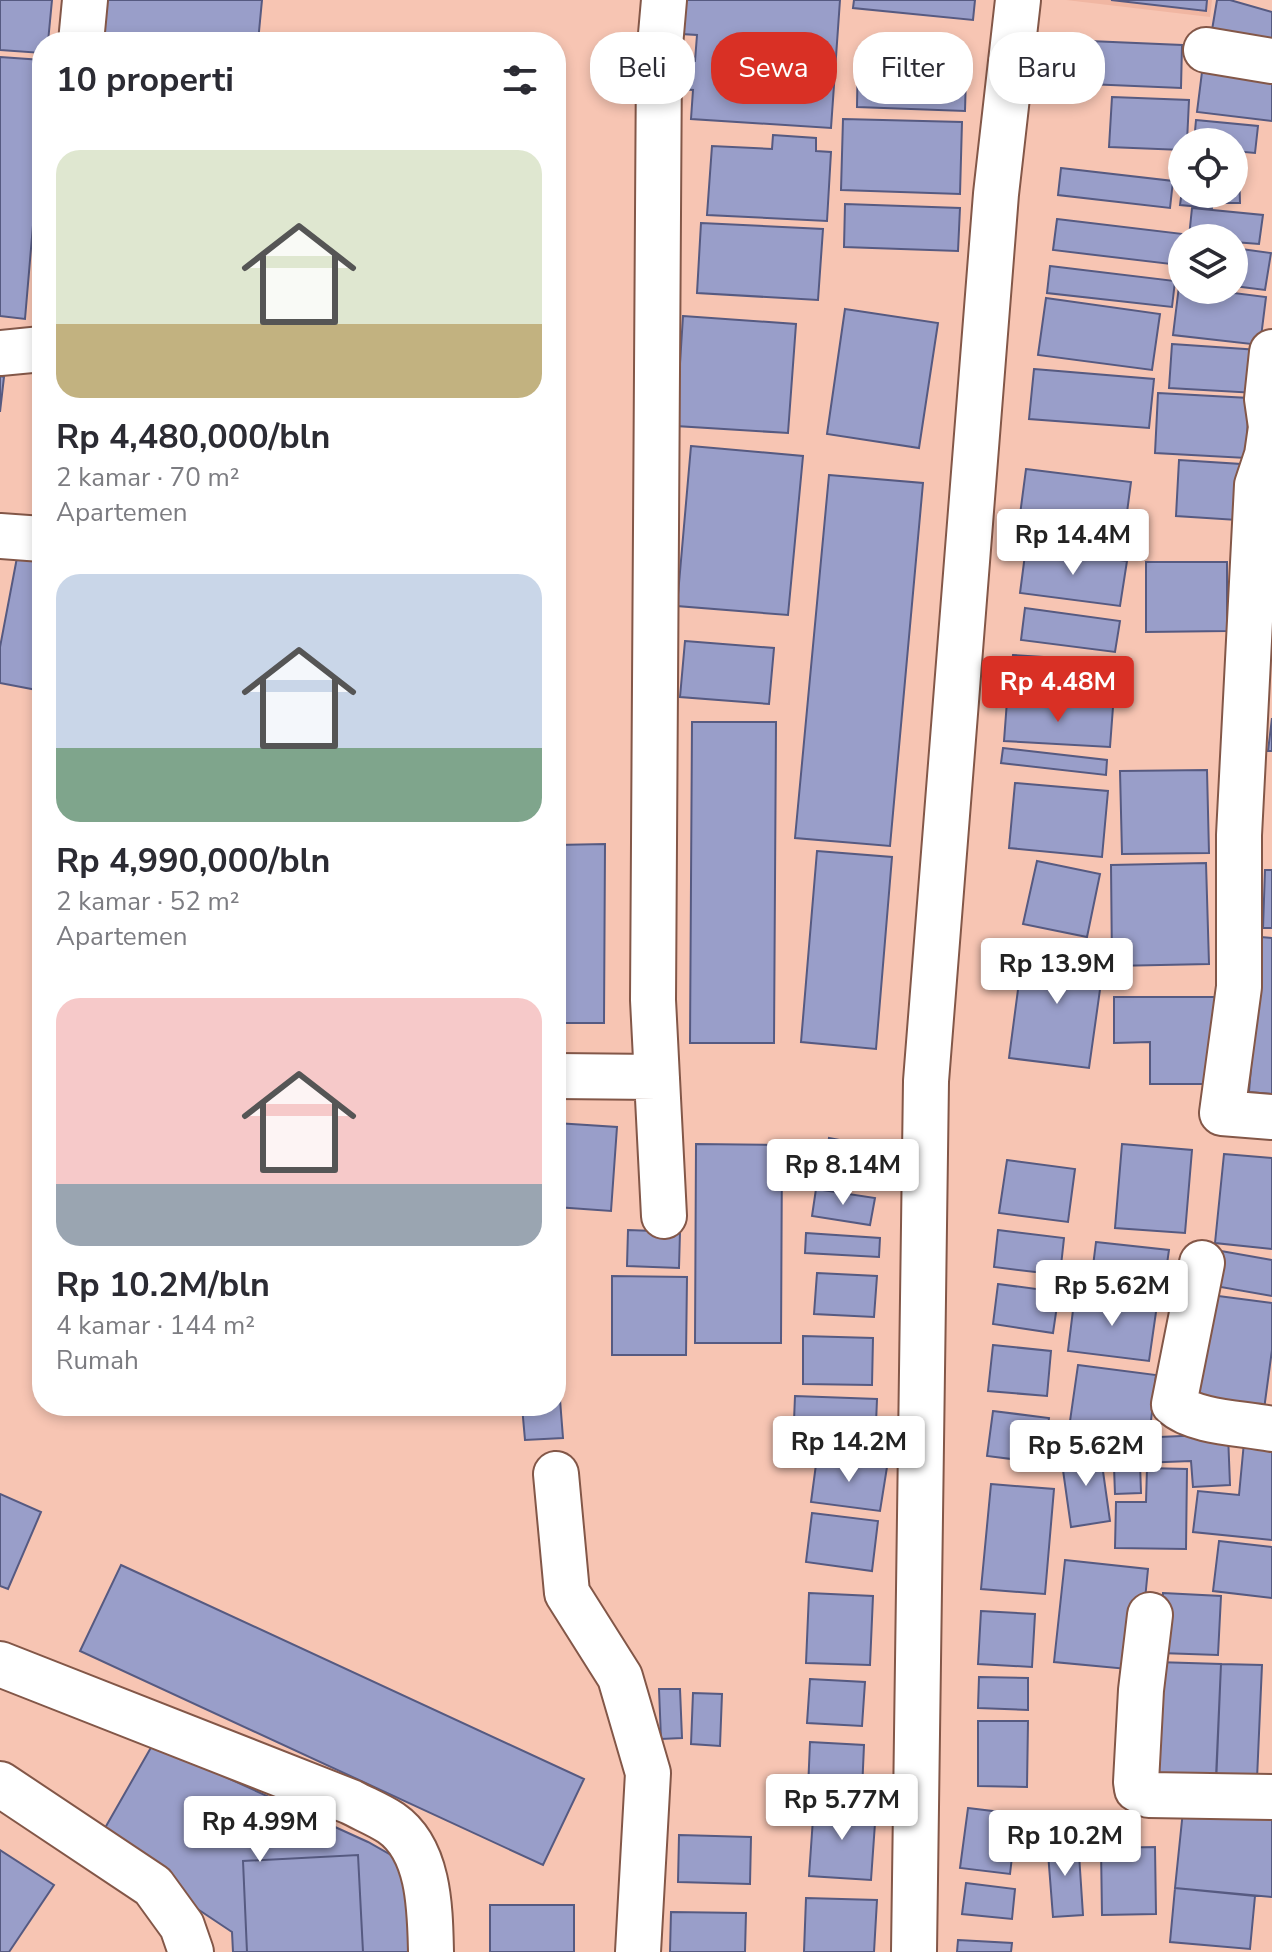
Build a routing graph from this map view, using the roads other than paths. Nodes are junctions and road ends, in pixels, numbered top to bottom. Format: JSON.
{"nodes":[{"id":1,"x":85,"y":0,"type":"edge"},
{"id":2,"x":664,"y":0,"type":"edge"},
{"id":3,"x":1018,"y":0,"type":"edge"},
{"id":4,"x":82,"y":32,"type":"edge"},
{"id":5,"x":1206,"y":50,"type":"dead end"},
{"id":6,"x":1272,"y":61,"type":"edge"},
{"id":7,"x":32,"y":350,"type":"edge"},
{"id":8,"x":1272,"y":352,"type":"edge"},
{"id":9,"x":0,"y":353,"type":"edge"},
{"id":10,"x":0,"y":536,"type":"edge"},
{"id":11,"x":32,"y":538,"type":"edge"},
{"id":12,"x":566,"y":1076,"type":"edge"},
{"id":13,"x":657,"y":1077,"type":"junction"},
{"id":14,"x":1272,"y":1117,"type":"edge"},
{"id":15,"x":664,"y":1216,"type":"dead end"},
{"id":16,"x":1202,"y":1263,"type":"dead end"},
{"id":17,"x":1272,"y":1429,"type":"edge"},
{"id":18,"x":556,"y":1474,"type":"dead end"},
{"id":19,"x":1150,"y":1615,"type":"dead end"},
{"id":20,"x":0,"y":1664,"type":"edge"},
{"id":21,"x":0,"y":1784,"type":"edge"},
{"id":22,"x":1272,"y":1797,"type":"edge"},
{"id":23,"x":191,"y":1952,"type":"edge"},
{"id":24,"x":431,"y":1952,"type":"edge"},
{"id":25,"x":638,"y":1952,"type":"edge"},
{"id":26,"x":914,"y":1952,"type":"edge"}],
"edges":[{"from":1,"to":4,"type":"street"},
{"from":2,"to":13,"type":"street"},
{"from":3,"to":26,"type":"street"},
{"from":5,"to":6,"type":"street"},
{"from":7,"to":9,"type":"street"},
{"from":8,"to":14,"type":"street"},
{"from":10,"to":11,"type":"street"},
{"from":12,"to":13,"type":"street"},
{"from":13,"to":15,"type":"street"},
{"from":16,"to":17,"type":"street"},
{"from":18,"to":25,"type":"street"},
{"from":19,"to":22,"type":"street"},
{"from":20,"to":24,"type":"street"},
{"from":21,"to":23,"type":"street"}]}
